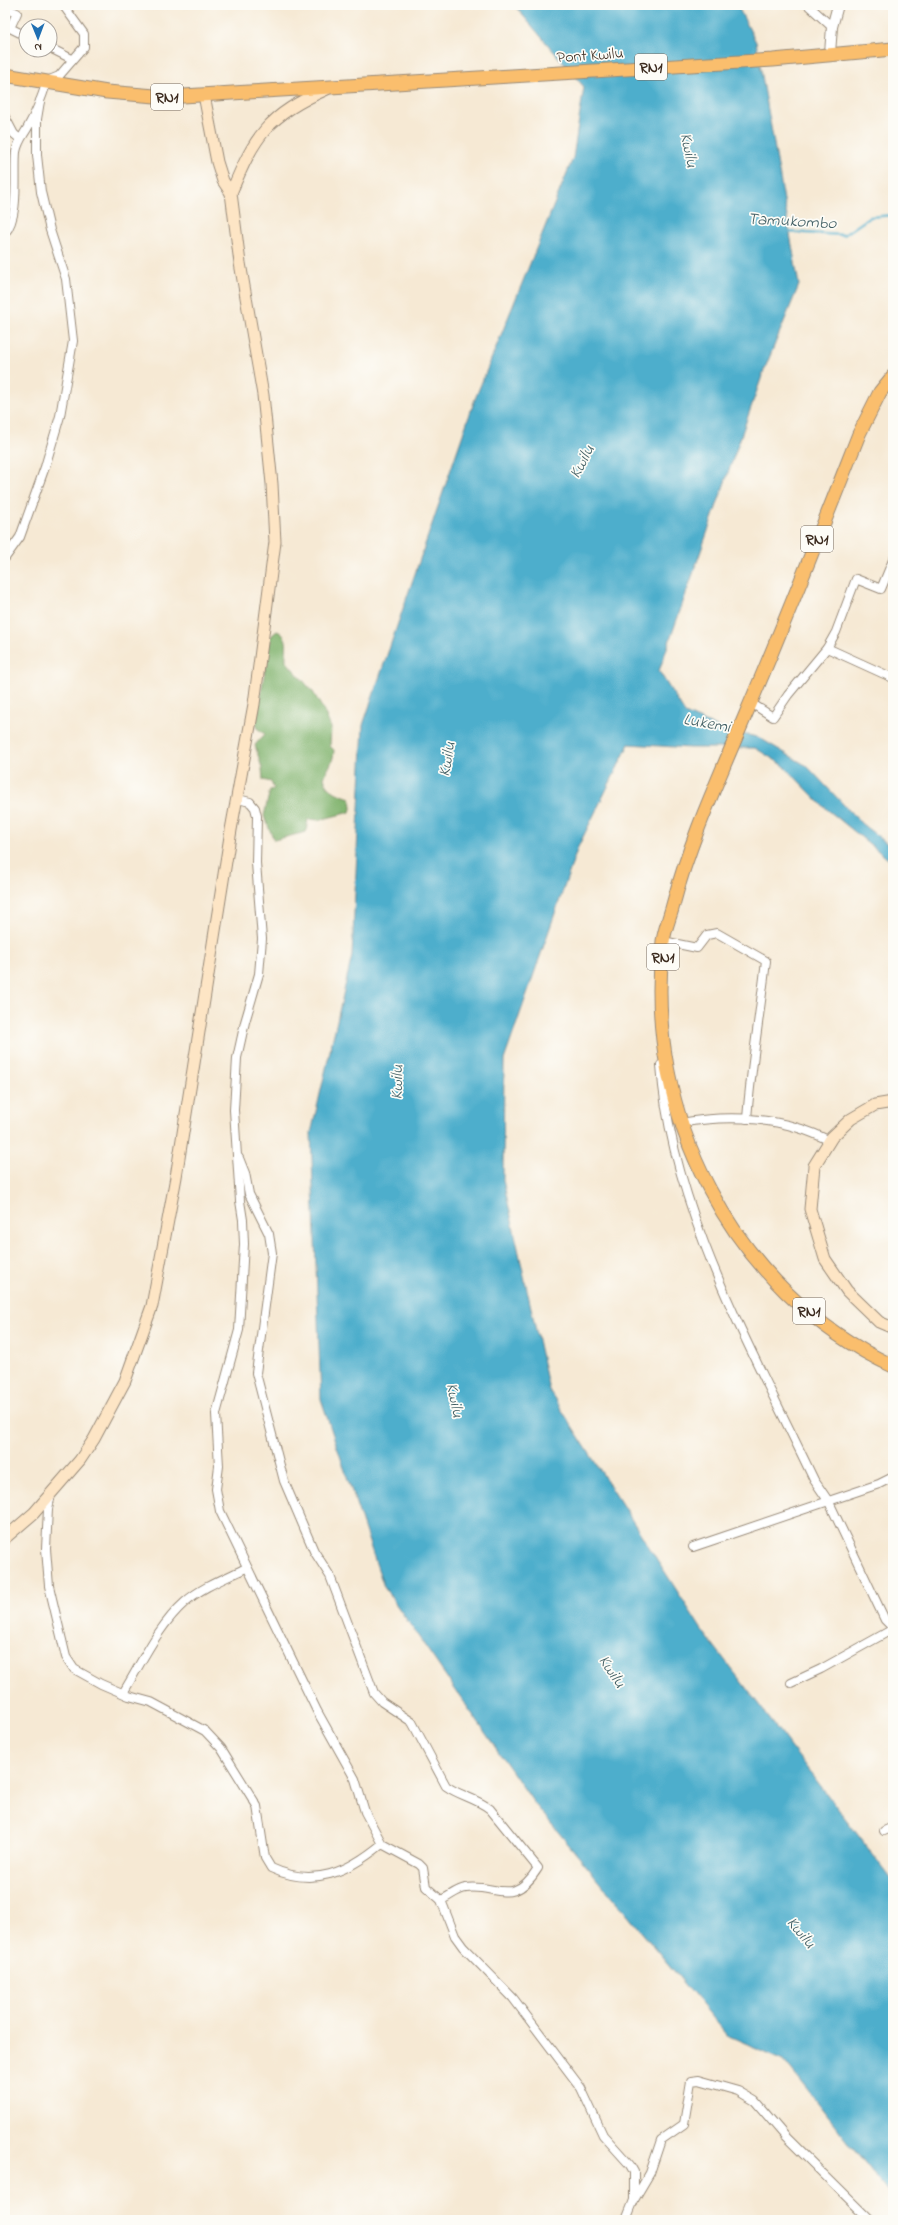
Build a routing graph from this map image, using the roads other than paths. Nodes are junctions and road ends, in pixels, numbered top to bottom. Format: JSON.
{"nodes":[{"id":1,"x":63,"y":5,"type":"edge"},
{"id":2,"x":808,"y":5,"type":"edge"},
{"id":3,"x":838,"y":5,"type":"edge"},
{"id":4,"x":5,"y":8,"type":"edge"},
{"id":5,"x":832,"y":27,"type":"junction"},
{"id":6,"x":18,"y":32,"type":"edge"},
{"id":7,"x":893,"y":49,"type":"edge"},
{"id":8,"x":58,"y":52,"type":"edge"},
{"id":9,"x":830,"y":53,"type":"junction"},
{"id":10,"x":72,"y":58,"type":"junction"},
{"id":11,"x":5,"y":74,"type":"edge"},
{"id":12,"x":47,"y":82,"type":"junction"},
{"id":13,"x":330,"y":87,"type":"junction"},
{"id":14,"x":204,"y":95,"type":"junction"},
{"id":15,"x":40,"y":101,"type":"junction"},
{"id":16,"x":5,"y":117,"type":"edge"},
{"id":17,"x":20,"y":139,"type":"junction"},
{"id":18,"x":231,"y":193,"type":"junction"},
{"id":19,"x":5,"y":233,"type":"edge"},
{"id":20,"x":893,"y":376,"type":"edge"},
{"id":21,"x":5,"y":558,"type":"edge"},
{"id":22,"x":893,"y":560,"type":"edge"},
{"id":23,"x":827,"y":648,"type":"junction"},
{"id":24,"x":893,"y":678,"type":"edge"},
{"id":25,"x":750,"y":705,"type":"junction"},
{"id":26,"x":238,"y":799,"type":"junction"},
{"id":27,"x":663,"y":941,"type":"junction"},
{"id":28,"x":661,"y":1029,"type":"junction"},
{"id":29,"x":893,"y":1102,"type":"edge"},
{"id":30,"x":747,"y":1118,"type":"junction"},
{"id":31,"x":681,"y":1123,"type":"junction"},
{"id":32,"x":830,"y":1141,"type":"junction"},
{"id":33,"x":237,"y":1156,"type":"junction"},
{"id":34,"x":893,"y":1328,"type":"edge"},
{"id":35,"x":893,"y":1366,"type":"edge"},
{"id":36,"x":893,"y":1477,"type":"edge"},
{"id":37,"x":52,"y":1492,"type":"junction"},
{"id":38,"x":829,"y":1502,"type":"junction"},
{"id":39,"x":5,"y":1538,"type":"edge"},
{"id":40,"x":693,"y":1547,"type":"dead end"},
{"id":41,"x":246,"y":1568,"type":"junction"},
{"id":42,"x":893,"y":1628,"type":"edge"},
{"id":43,"x":791,"y":1683,"type":"dead end"},
{"id":44,"x":123,"y":1693,"type":"junction"},
{"id":45,"x":893,"y":1826,"type":"edge"},
{"id":46,"x":884,"y":1831,"type":"dead end"},
{"id":47,"x":382,"y":1844,"type":"junction"},
{"id":48,"x":441,"y":1900,"type":"junction"},
{"id":49,"x":634,"y":2200,"type":"junction"},
{"id":50,"x":626,"y":2220,"type":"edge"},
{"id":51,"x":870,"y":2220,"type":"edge"}],
"edges":[{"from":1,"to":10,"type":"street"},
{"from":2,"to":5,"type":"street"},
{"from":3,"to":5,"type":"street"},
{"from":4,"to":6,"type":"street"},
{"from":5,"to":9,"type":"street"},
{"from":7,"to":9,"type":"highway","number":"RN1"},
{"from":8,"to":10,"type":"street"},
{"from":9,"to":13,"type":"highway","name":"Pont Kwilu","number":"RN1"},
{"from":10,"to":12,"type":"street"},
{"from":11,"to":12,"type":"highway","number":"RN1"},
{"from":12,"to":14,"type":"highway","number":"RN1"},
{"from":12,"to":15,"type":"street"},
{"from":13,"to":14,"type":"highway","number":"RN1"},
{"from":13,"to":18,"type":"main road"},
{"from":14,"to":18,"type":"main road"},
{"from":15,"to":17,"type":"street"},
{"from":15,"to":21,"type":"street"},
{"from":16,"to":17,"type":"street"},
{"from":17,"to":19,"type":"street"},
{"from":18,"to":26,"type":"main road"},
{"from":20,"to":25,"type":"highway","number":"RN1"},
{"from":22,"to":23,"type":"street"},
{"from":23,"to":24,"type":"street"},
{"from":23,"to":25,"type":"street"},
{"from":25,"to":27,"type":"highway","number":"RN1"},
{"from":26,"to":33,"type":"street"},
{"from":26,"to":37,"type":"main road"},
{"from":27,"to":28,"type":"highway","number":"RN1"},
{"from":27,"to":30,"type":"street"},
{"from":28,"to":31,"type":"highway","number":"RN1"},
{"from":28,"to":38,"type":"street"},
{"from":29,"to":32,"type":"main road"},
{"from":30,"to":31,"type":"street"},
{"from":30,"to":32,"type":"street"},
{"from":31,"to":35,"type":"highway","number":"RN1"},
{"from":32,"to":34,"type":"main road"},
{"from":33,"to":41,"type":"street"},
{"from":33,"to":48,"type":"street"},
{"from":36,"to":38,"type":"street"},
{"from":37,"to":39,"type":"main road"},
{"from":37,"to":44,"type":"street"},
{"from":38,"to":40,"type":"street"},
{"from":38,"to":42,"type":"street"},
{"from":41,"to":44,"type":"street"},
{"from":41,"to":47,"type":"street"},
{"from":42,"to":43,"type":"street"},
{"from":44,"to":47,"type":"street"},
{"from":45,"to":46,"type":"street"},
{"from":47,"to":48,"type":"street"},
{"from":48,"to":49,"type":"street"},
{"from":49,"to":50,"type":"street"},
{"from":49,"to":51,"type":"street"}]}
